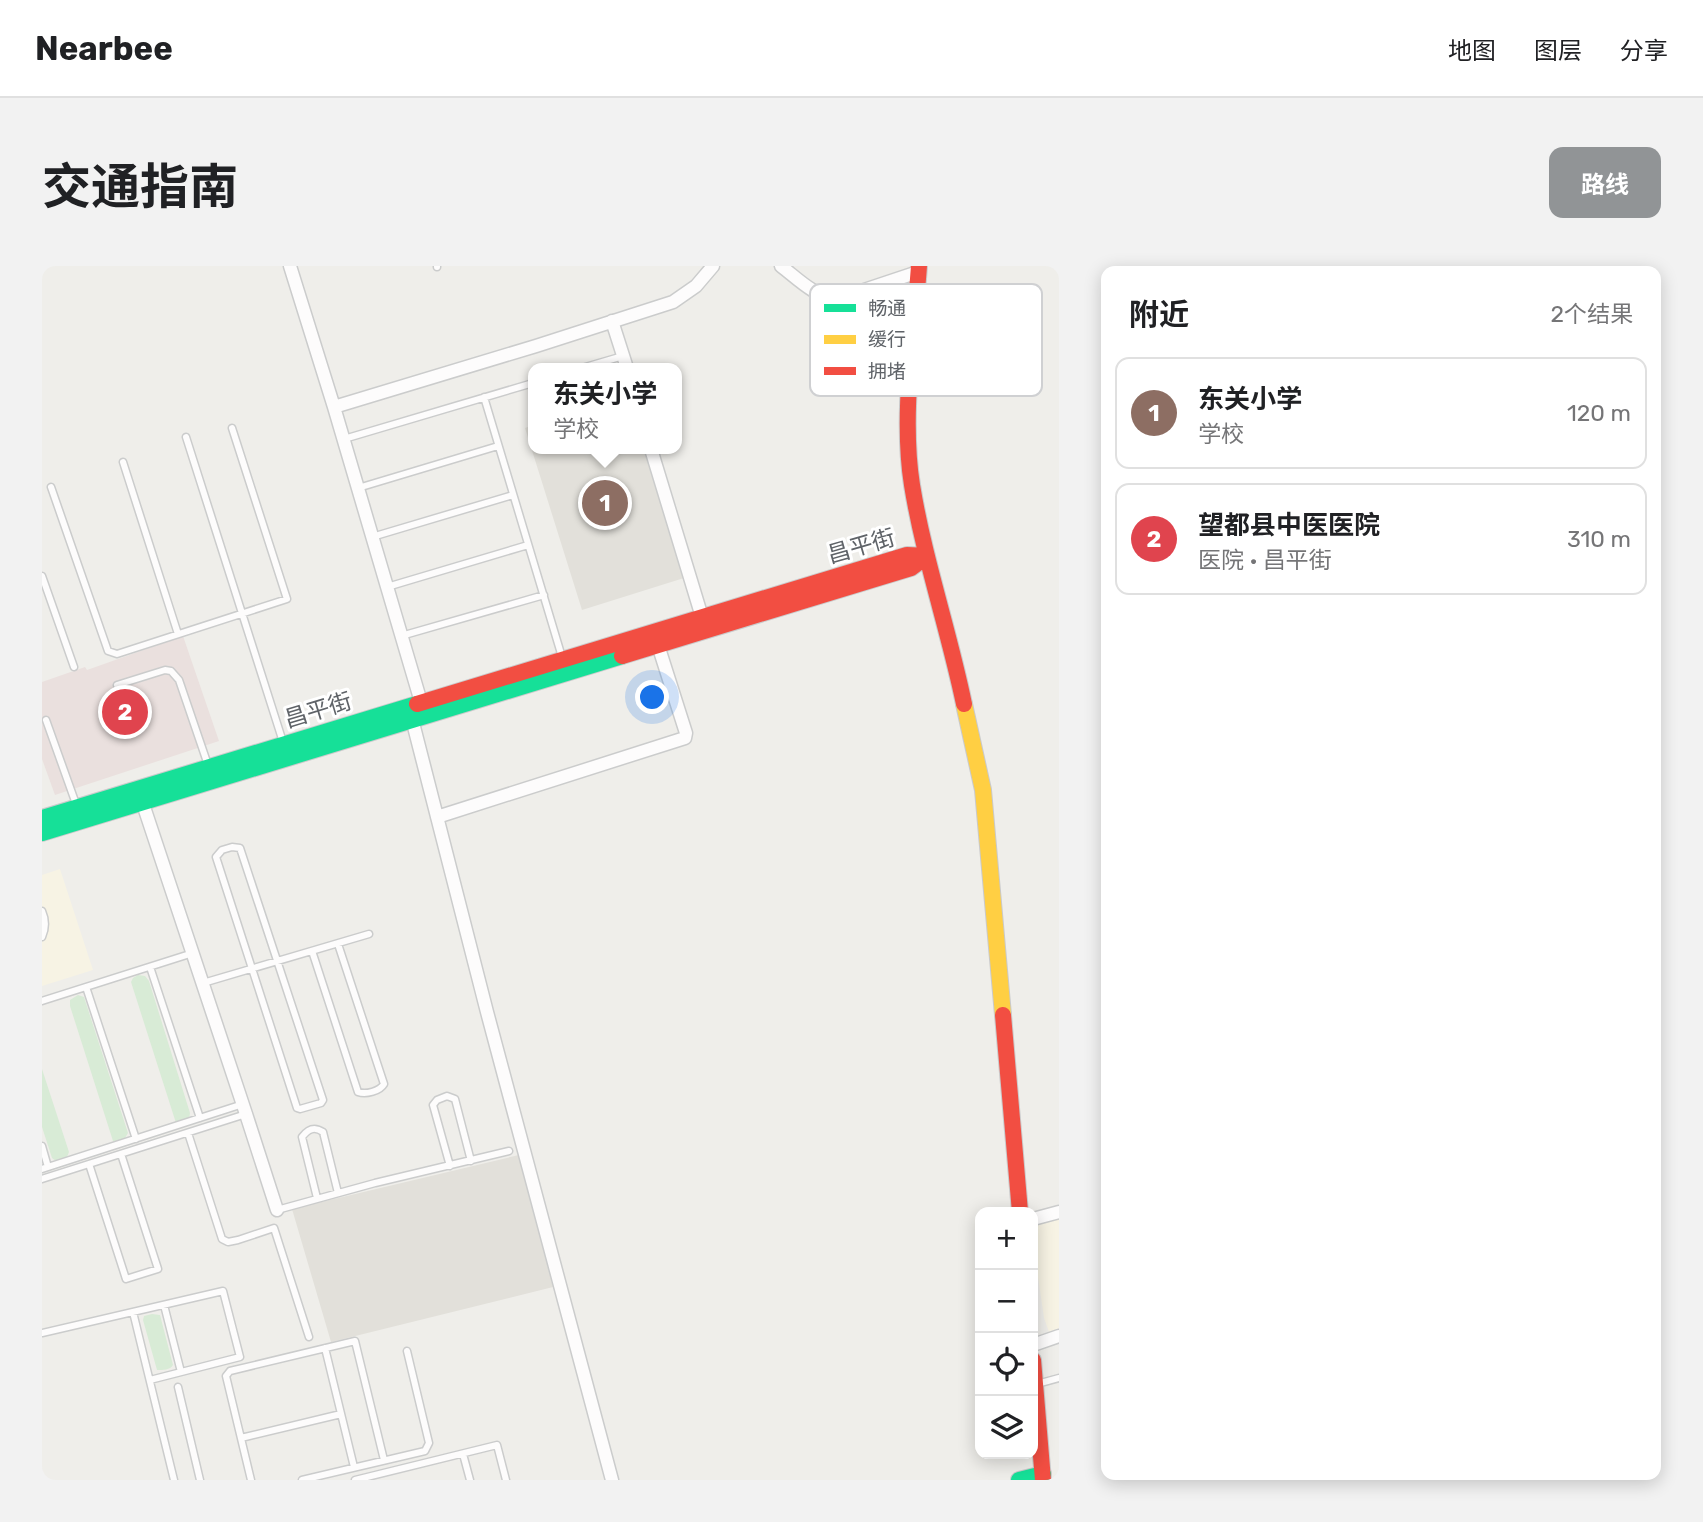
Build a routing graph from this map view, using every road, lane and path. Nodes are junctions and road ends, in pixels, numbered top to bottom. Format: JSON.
{"nodes":[{"id":1,"x":289,"y":266,"type":"edge"},
{"id":2,"x":713,"y":266,"type":"edge"},
{"id":3,"x":780,"y":266,"type":"edge"},
{"id":4,"x":919,"y":269,"type":"edge"},
{"id":5,"x":878,"y":284,"type":"edge"},
{"id":6,"x":810,"y":288,"type":"edge"},
{"id":7,"x":612,"y":321,"type":"junction"},
{"id":8,"x":625,"y":362,"type":"edge"},
{"id":9,"x":528,"y":384,"type":"edge"},
{"id":10,"x":909,"y":396,"type":"edge"},
{"id":11,"x":484,"y":397,"type":"junction"},
{"id":12,"x":334,"y":407,"type":"junction"},
{"id":13,"x":232,"y":428,"type":"dead end"},
{"id":14,"x":186,"y":437,"type":"dead end"},
{"id":15,"x":343,"y":439,"type":"junction"},
{"id":16,"x":498,"y":446,"type":"junction"},
{"id":17,"x":653,"y":454,"type":"edge"},
{"id":18,"x":122,"y":462,"type":"dead end"},
{"id":19,"x":51,"y":487,"type":"dead end"},
{"id":20,"x":358,"y":488,"type":"junction"},
{"id":21,"x":513,"y":495,"type":"junction"},
{"id":22,"x":372,"y":537,"type":"junction"},
{"id":23,"x":528,"y":545,"type":"junction"},
{"id":24,"x":927,"y":556,"type":"junction"},
{"id":25,"x":42,"y":576,"type":"edge"},
{"id":26,"x":387,"y":587,"type":"junction"},
{"id":27,"x":544,"y":595,"type":"junction"},
{"id":28,"x":46,"y":597,"type":"edge"},
{"id":29,"x":242,"y":614,"type":"junction"},
{"id":30,"x":702,"y":617,"type":"junction"},
{"id":31,"x":178,"y":634,"type":"junction"},
{"id":32,"x":401,"y":636,"type":"junction"},
{"id":33,"x":658,"y":645,"type":"junction"},
{"id":34,"x":563,"y":659,"type":"junction"},
{"id":35,"x":74,"y":667,"type":"dead end"},
{"id":36,"x":117,"y":685,"type":"dead end"},
{"id":37,"x":421,"y":702,"type":"junction"},
{"id":38,"x":412,"y":719,"type":"junction"},
{"id":39,"x":46,"y":720,"type":"dead end"},
{"id":40,"x":284,"y":744,"type":"junction"},
{"id":41,"x":209,"y":766,"type":"junction"},
{"id":42,"x":142,"y":801,"type":"junction"},
{"id":43,"x":77,"y":807,"type":"junction"},
{"id":44,"x":437,"y":817,"type":"junction"},
{"id":45,"x":42,"y":818,"type":"edge"},
{"id":46,"x":42,"y":832,"type":"edge"},
{"id":47,"x":42,"y":911,"type":"edge"},
{"id":48,"x":369,"y":934,"type":"dead end"},
{"id":49,"x":42,"y":937,"type":"edge"},
{"id":50,"x":338,"y":944,"type":"junction"},
{"id":51,"x":312,"y":951,"type":"junction"},
{"id":52,"x":192,"y":953,"type":"junction"},
{"id":53,"x":277,"y":962,"type":"junction"},
{"id":54,"x":150,"y":967,"type":"junction"},
{"id":55,"x":252,"y":969,"type":"junction"},
{"id":56,"x":203,"y":984,"type":"junction"},
{"id":57,"x":86,"y":987,"type":"junction"},
{"id":58,"x":42,"y":1001,"type":"edge"},
{"id":59,"x":245,"y":1109,"type":"junction"},
{"id":60,"x":200,"y":1118,"type":"junction"},
{"id":61,"x":188,"y":1133,"type":"junction"},
{"id":62,"x":136,"y":1139,"type":"junction"},
{"id":63,"x":42,"y":1146,"type":"edge"},
{"id":64,"x":509,"y":1152,"type":"dead end"},
{"id":65,"x":121,"y":1154,"type":"junction"},
{"id":66,"x":471,"y":1161,"type":"junction"},
{"id":67,"x":89,"y":1164,"type":"junction"},
{"id":68,"x":450,"y":1166,"type":"junction"},
{"id":69,"x":45,"y":1168,"type":"edge"},
{"id":70,"x":42,"y":1179,"type":"edge"},
{"id":71,"x":338,"y":1193,"type":"junction"},
{"id":72,"x":317,"y":1198,"type":"junction"},
{"id":73,"x":1020,"y":1207,"type":"edge"},
{"id":74,"x":276,"y":1210,"type":"joint"},
{"id":75,"x":1059,"y":1212,"type":"edge"},
{"id":76,"x":1038,"y":1218,"type":"edge"},
{"id":77,"x":164,"y":1305,"type":"junction"},
{"id":78,"x":133,"y":1312,"type":"junction"},
{"id":79,"x":42,"y":1333,"type":"edge"},
{"id":80,"x":1059,"y":1336,"type":"edge"},
{"id":81,"x":309,"y":1337,"type":"dead end"},
{"id":82,"x":1038,"y":1343,"type":"edge"},
{"id":83,"x":326,"y":1348,"type":"junction"},
{"id":84,"x":407,"y":1351,"type":"dead end"},
{"id":85,"x":181,"y":1372,"type":"junction"},
{"id":86,"x":1059,"y":1378,"type":"edge"},
{"id":87,"x":150,"y":1380,"type":"junction"},
{"id":88,"x":1038,"y":1383,"type":"edge"},
{"id":89,"x":178,"y":1387,"type":"dead end"},
{"id":90,"x":1036,"y":1396,"type":"edge"},
{"id":91,"x":341,"y":1413,"type":"junction"},
{"id":92,"x":241,"y":1437,"type":"junction"},
{"id":93,"x":463,"y":1454,"type":"junction"},
{"id":94,"x":384,"y":1460,"type":"junction"},
{"id":95,"x":354,"y":1467,"type":"junction"},
{"id":96,"x":394,"y":1471,"type":"junction"},
{"id":97,"x":1043,"y":1477,"type":"edge"},
{"id":98,"x":174,"y":1480,"type":"edge"},
{"id":99,"x":200,"y":1480,"type":"edge"},
{"id":100,"x":251,"y":1480,"type":"edge"},
{"id":101,"x":302,"y":1480,"type":"edge"},
{"id":102,"x":359,"y":1480,"type":"edge"},
{"id":103,"x":396,"y":1480,"type":"edge"},
{"id":104,"x":470,"y":1480,"type":"edge"},
{"id":105,"x":506,"y":1480,"type":"edge"},
{"id":106,"x":612,"y":1480,"type":"edge"},
{"id":107,"x":1019,"y":1480,"type":"edge"}],
"edges":[{"from":1,"to":12,"type":"street"},
{"from":2,"to":7,"type":"street"},
{"from":3,"to":6,"type":"street"},
{"from":4,"to":5,"type":"street"},
{"from":7,"to":8,"type":"street"},
{"from":7,"to":12,"type":"street"},
{"from":9,"to":11,"type":"lane"},
{"from":10,"to":24,"type":"street"},
{"from":11,"to":15,"type":"lane"},
{"from":11,"to":16,"type":"lane"},
{"from":12,"to":15,"type":"street"},
{"from":13,"to":29,"type":"lane"},
{"from":14,"to":29,"type":"lane"},
{"from":15,"to":20,"type":"street"},
{"from":16,"to":20,"type":"lane"},
{"from":16,"to":21,"type":"lane"},
{"from":17,"to":30,"type":"street"},
{"from":18,"to":31,"type":"lane"},
{"from":19,"to":31,"type":"lane"},
{"from":20,"to":22,"type":"street"},
{"from":21,"to":22,"type":"lane"},
{"from":21,"to":23,"type":"lane"},
{"from":22,"to":26,"type":"street"},
{"from":23,"to":26,"type":"lane"},
{"from":23,"to":27,"type":"lane"},
{"from":24,"to":30,"type":"street","name":"昌平街"},
{"from":24,"to":33,"type":"street","name":"昌平街"},
{"from":24,"to":73,"type":"street"},
{"from":25,"to":28,"type":"lane"},
{"from":26,"to":32,"type":"street"},
{"from":27,"to":32,"type":"lane"},
{"from":27,"to":34,"type":"lane"},
{"from":28,"to":35,"type":"lane"},
{"from":29,"to":31,"type":"lane"},
{"from":29,"to":40,"type":"lane"},
{"from":30,"to":34,"type":"street","name":"昌平街"},
{"from":32,"to":37,"type":"street"},
{"from":33,"to":38,"type":"street","name":"昌平街"},
{"from":33,"to":44,"type":"street"},
{"from":34,"to":37,"type":"street","name":"昌平街"},
{"from":36,"to":41,"type":"lane"},
{"from":37,"to":40,"type":"street","name":"昌平街"},
{"from":38,"to":42,"type":"street","name":"昌平街"},
{"from":38,"to":44,"type":"street"},
{"from":39,"to":43,"type":"lane"},
{"from":40,"to":41,"type":"street","name":"昌平街"},
{"from":41,"to":43,"type":"street","name":"昌平街"},
{"from":42,"to":46,"type":"street","name":"昌平街"},
{"from":42,"to":52,"type":"street"},
{"from":43,"to":45,"type":"street","name":"昌平街"},
{"from":44,"to":106,"type":"street"},
{"from":47,"to":49,"type":"lane"},
{"from":48,"to":50,"type":"lane"},
{"from":50,"to":51,"type":"lane"},
{"from":50,"to":51,"type":"lane"},
{"from":51,"to":53,"type":"lane"},
{"from":52,"to":54,"type":"lane"},
{"from":52,"to":56,"type":"street"},
{"from":53,"to":55,"type":"lane"},
{"from":53,"to":55,"type":"lane"},
{"from":53,"to":55,"type":"lane"},
{"from":54,"to":57,"type":"lane"},
{"from":54,"to":60,"type":"lane"},
{"from":55,"to":56,"type":"lane"},
{"from":56,"to":59,"type":"street"},
{"from":57,"to":58,"type":"lane"},
{"from":57,"to":62,"type":"lane"},
{"from":59,"to":60,"type":"lane"},
{"from":59,"to":61,"type":"lane"},
{"from":59,"to":74,"type":"street"},
{"from":60,"to":62,"type":"lane"},
{"from":61,"to":65,"type":"lane"},
{"from":61,"to":81,"type":"lane"},
{"from":62,"to":69,"type":"lane"},
{"from":63,"to":69,"type":"lane"},
{"from":64,"to":66,"type":"lane"},
{"from":65,"to":67,"type":"lane"},
{"from":65,"to":67,"type":"lane"},
{"from":66,"to":68,"type":"lane"},
{"from":66,"to":68,"type":"lane"},
{"from":67,"to":70,"type":"lane"},
{"from":68,"to":71,"type":"lane"},
{"from":71,"to":72,"type":"lane"},
{"from":71,"to":72,"type":"lane"},
{"from":72,"to":74,"type":"lane"},
{"from":75,"to":76,"type":"street"},
{"from":77,"to":78,"type":"lane"},
{"from":77,"to":85,"type":"lane"},
{"from":77,"to":85,"type":"lane"},
{"from":78,"to":79,"type":"lane"},
{"from":78,"to":87,"type":"lane"},
{"from":80,"to":82,"type":"street"},
{"from":83,"to":91,"type":"lane"},
{"from":83,"to":92,"type":"lane"},
{"from":83,"to":94,"type":"lane"},
{"from":84,"to":94,"type":"lane"},
{"from":85,"to":87,"type":"lane"},
{"from":86,"to":88,"type":"lane"},
{"from":87,"to":98,"type":"lane"},
{"from":89,"to":99,"type":"lane"},
{"from":90,"to":97,"type":"street"},
{"from":91,"to":92,"type":"lane"},
{"from":91,"to":95,"type":"lane"},
{"from":92,"to":100,"type":"lane"},
{"from":93,"to":96,"type":"lane"},
{"from":93,"to":104,"type":"lane"},
{"from":93,"to":105,"type":"lane"},
{"from":94,"to":95,"type":"lane"},
{"from":95,"to":101,"type":"lane"},
{"from":96,"to":102,"type":"lane"},
{"from":96,"to":103,"type":"lane"},
{"from":97,"to":107,"type":"street"}]}
